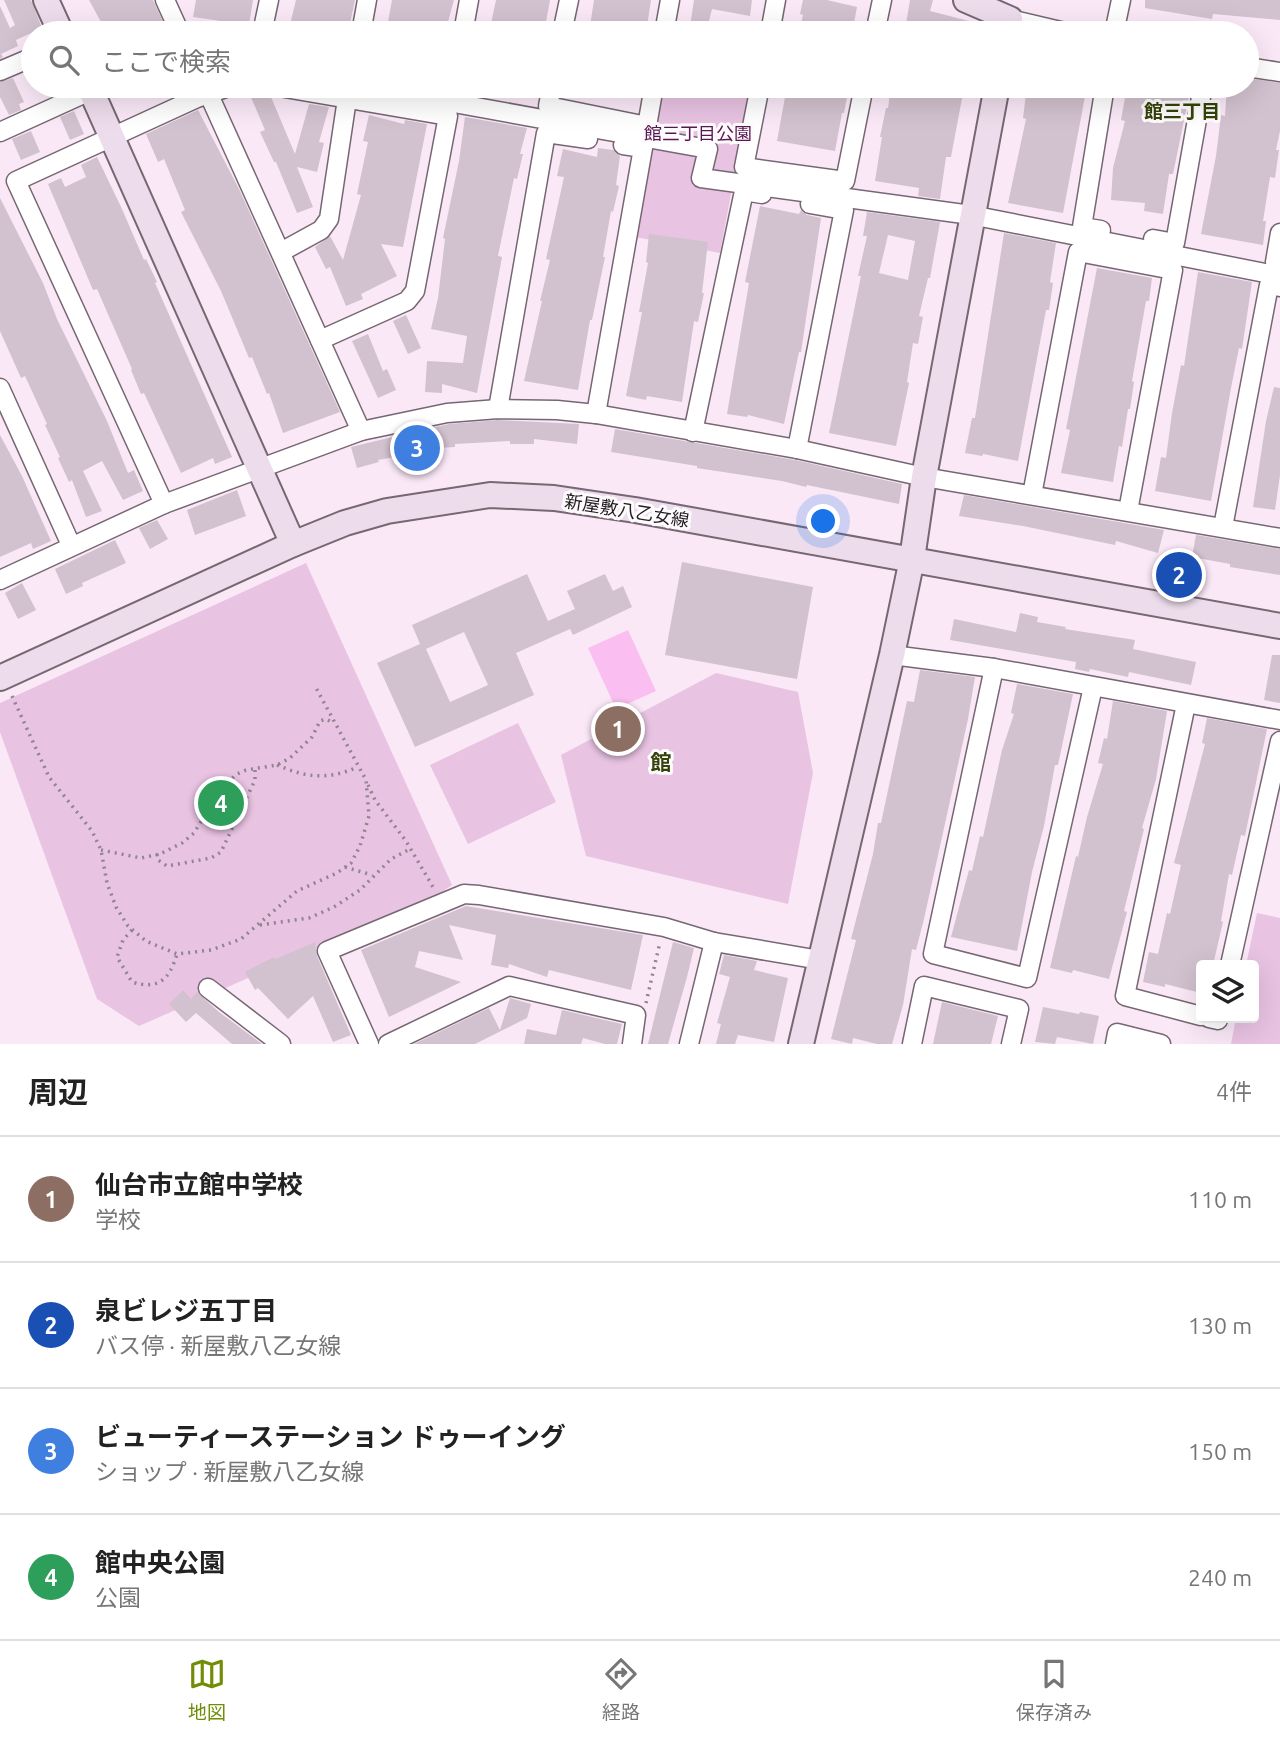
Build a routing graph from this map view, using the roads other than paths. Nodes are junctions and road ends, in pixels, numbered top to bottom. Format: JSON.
{"nodes":[{"id":1,"x":46,"y":0,"type":"edge"},
{"id":2,"x":164,"y":0,"type":"edge"},
{"id":3,"x":269,"y":0,"type":"edge"},
{"id":4,"x":367,"y":0,"type":"edge"},
{"id":5,"x":469,"y":0,"type":"edge"},
{"id":6,"x":569,"y":0,"type":"edge"},
{"id":7,"x":670,"y":0,"type":"edge"},
{"id":8,"x":776,"y":0,"type":"edge"},
{"id":9,"x":882,"y":0,"type":"edge"},
{"id":10,"x":966,"y":0,"type":"edge"},
{"id":11,"x":1121,"y":0,"type":"edge"},
{"id":12,"x":1010,"y":18,"type":"edge"},
{"id":13,"x":56,"y":21,"type":"edge"},
{"id":14,"x":174,"y":21,"type":"edge"},
{"id":15,"x":265,"y":21,"type":"edge"},
{"id":16,"x":363,"y":21,"type":"edge"},
{"id":17,"x":465,"y":21,"type":"edge"},
{"id":18,"x":565,"y":21,"type":"edge"},
{"id":19,"x":666,"y":21,"type":"edge"},
{"id":20,"x":772,"y":21,"type":"edge"},
{"id":21,"x":878,"y":21,"type":"edge"},
{"id":22,"x":1117,"y":21,"type":"edge"},
{"id":23,"x":21,"y":62,"type":"edge"},
{"id":24,"x":1259,"y":69,"type":"edge"},
{"id":25,"x":0,"y":71,"type":"edge"},
{"id":26,"x":1280,"y":72,"type":"edge"},
{"id":27,"x":71,"y":98,"type":"edge"},
{"id":28,"x":98,"y":98,"type":"edge"},
{"id":29,"x":197,"y":98,"type":"edge"},
{"id":30,"x":211,"y":98,"type":"edge"},
{"id":31,"x":341,"y":98,"type":"edge"},
{"id":32,"x":426,"y":98,"type":"edge"},
{"id":33,"x":550,"y":98,"type":"edge"},
{"id":34,"x":652,"y":98,"type":"edge"},
{"id":35,"x":758,"y":98,"type":"edge"},
{"id":36,"x":862,"y":98,"type":"edge"},
{"id":37,"x":995,"y":98,"type":"edge"},
{"id":38,"x":1103,"y":98,"type":"edge"},
{"id":39,"x":1201,"y":98,"type":"edge"},
{"id":40,"x":347,"y":99,"type":"junction"},
{"id":41,"x":0,"y":132,"type":"edge"},
{"id":42,"x":113,"y":138,"type":"junction"},
{"id":43,"x":971,"y":215,"type":"junction"},
{"id":44,"x":1280,"y":233,"type":"edge"},
{"id":45,"x":281,"y":251,"type":"junction"},
{"id":46,"x":1280,"y":263,"type":"edge"},
{"id":47,"x":1280,"y":276,"type":"edge"},
{"id":48,"x":1280,"y":287,"type":"edge"},
{"id":49,"x":320,"y":340,"type":"junction"},
{"id":50,"x":0,"y":388,"type":"edge"},
{"id":51,"x":498,"y":409,"type":"junction"},
{"id":52,"x":596,"y":414,"type":"junction"},
{"id":53,"x":361,"y":431,"type":"junction"},
{"id":54,"x":693,"y":432,"type":"junction"},
{"id":55,"x":797,"y":449,"type":"junction"},
{"id":56,"x":260,"y":468,"type":"junction"},
{"id":57,"x":924,"y":477,"type":"junction"},
{"id":58,"x":1032,"y":495,"type":"junction"},
{"id":59,"x":164,"y":504,"type":"junction"},
{"id":60,"x":1128,"y":511,"type":"junction"},
{"id":61,"x":1223,"y":527,"type":"junction"},
{"id":62,"x":1280,"y":538,"type":"edge"},
{"id":63,"x":293,"y":544,"type":"junction"},
{"id":64,"x":71,"y":545,"type":"junction"},
{"id":65,"x":912,"y":559,"type":"junction"},
{"id":66,"x":0,"y":580,"type":"edge"},
{"id":67,"x":1280,"y":626,"type":"edge"},
{"id":68,"x":892,"y":655,"type":"junction"},
{"id":69,"x":994,"y":667,"type":"junction"},
{"id":70,"x":5,"y":684,"type":"edge"},
{"id":71,"x":1093,"y":687,"type":"junction"},
{"id":72,"x":1186,"y":704,"type":"junction"},
{"id":73,"x":1280,"y":720,"type":"edge"},
{"id":74,"x":1280,"y":741,"type":"edge"},
{"id":75,"x":714,"y":942,"type":"junction"},
{"id":76,"x":820,"y":960,"type":"junction"},
{"id":77,"x":1231,"y":960,"type":"edge"},
{"id":78,"x":208,"y":988,"type":"dead end"},
{"id":79,"x":1196,"y":1015,"type":"edge"},
{"id":80,"x":281,"y":1044,"type":"edge"},
{"id":81,"x":368,"y":1044,"type":"edge"},
{"id":82,"x":388,"y":1044,"type":"edge"},
{"id":83,"x":632,"y":1044,"type":"edge"},
{"id":84,"x":689,"y":1044,"type":"edge"},
{"id":85,"x":801,"y":1044,"type":"edge"},
{"id":86,"x":912,"y":1044,"type":"edge"},
{"id":87,"x":1011,"y":1044,"type":"edge"},
{"id":88,"x":1115,"y":1044,"type":"edge"},
{"id":89,"x":1161,"y":1044,"type":"edge"}],
"edges":[{"from":1,"to":13,"type":"street"},
{"from":2,"to":14,"type":"street"},
{"from":3,"to":15,"type":"street"},
{"from":4,"to":16,"type":"street"},
{"from":5,"to":17,"type":"street"},
{"from":6,"to":18,"type":"street"},
{"from":7,"to":19,"type":"street"},
{"from":8,"to":20,"type":"street"},
{"from":9,"to":21,"type":"street"},
{"from":10,"to":12,"type":"street"},
{"from":11,"to":22,"type":"street"},
{"from":23,"to":25,"type":"street"},
{"from":24,"to":26,"type":"street"},
{"from":27,"to":41,"type":"street"},
{"from":28,"to":42,"type":"street"},
{"from":29,"to":42,"type":"street"},
{"from":30,"to":45,"type":"street"},
{"from":31,"to":40,"type":"street"},
{"from":32,"to":43,"type":"street"},
{"from":33,"to":34,"type":"street"},
{"from":35,"to":36,"type":"street"},
{"from":37,"to":43,"type":"street"},
{"from":38,"to":39,"type":"street"},
{"from":40,"to":45,"type":"street"},
{"from":40,"to":49,"type":"street"},
{"from":42,"to":56,"type":"street"},
{"from":42,"to":59,"type":"street"},
{"from":43,"to":47,"type":"street"},
{"from":43,"to":57,"type":"street"},
{"from":44,"to":46,"type":"street"},
{"from":45,"to":49,"type":"street"},
{"from":48,"to":61,"type":"street"},
{"from":49,"to":53,"type":"street"},
{"from":50,"to":64,"type":"street"},
{"from":51,"to":52,"type":"street"},
{"from":51,"to":52,"type":"street"},
{"from":51,"to":53,"type":"street"},
{"from":52,"to":54,"type":"street"},
{"from":53,"to":56,"type":"street"},
{"from":54,"to":55,"type":"street"},
{"from":54,"to":55,"type":"street"},
{"from":55,"to":57,"type":"street"},
{"from":56,"to":59,"type":"street"},
{"from":56,"to":63,"type":"street"},
{"from":57,"to":58,"type":"street"},
{"from":57,"to":65,"type":"street"},
{"from":58,"to":60,"type":"street"},
{"from":58,"to":60,"type":"street"},
{"from":59,"to":64,"type":"street"},
{"from":60,"to":61,"type":"street"},
{"from":61,"to":62,"type":"street"},
{"from":63,"to":65,"type":"street","name":"新屋敷八乙女線"},
{"from":63,"to":70,"type":"street","name":"新屋敷八乙女線"},
{"from":64,"to":66,"type":"street"},
{"from":65,"to":67,"type":"street","name":"新屋敷八乙女線"},
{"from":65,"to":68,"type":"street"},
{"from":68,"to":69,"type":"street"},
{"from":68,"to":76,"type":"street"},
{"from":69,"to":71,"type":"street"},
{"from":69,"to":71,"type":"street"},
{"from":71,"to":72,"type":"street"},
{"from":72,"to":73,"type":"street"},
{"from":72,"to":79,"type":"street"},
{"from":74,"to":77,"type":"street"},
{"from":75,"to":76,"type":"street"},
{"from":75,"to":81,"type":"street"},
{"from":75,"to":84,"type":"street"},
{"from":76,"to":85,"type":"street"},
{"from":78,"to":80,"type":"street"},
{"from":82,"to":83,"type":"street"},
{"from":86,"to":87,"type":"street"},
{"from":88,"to":89,"type":"street"}]}
